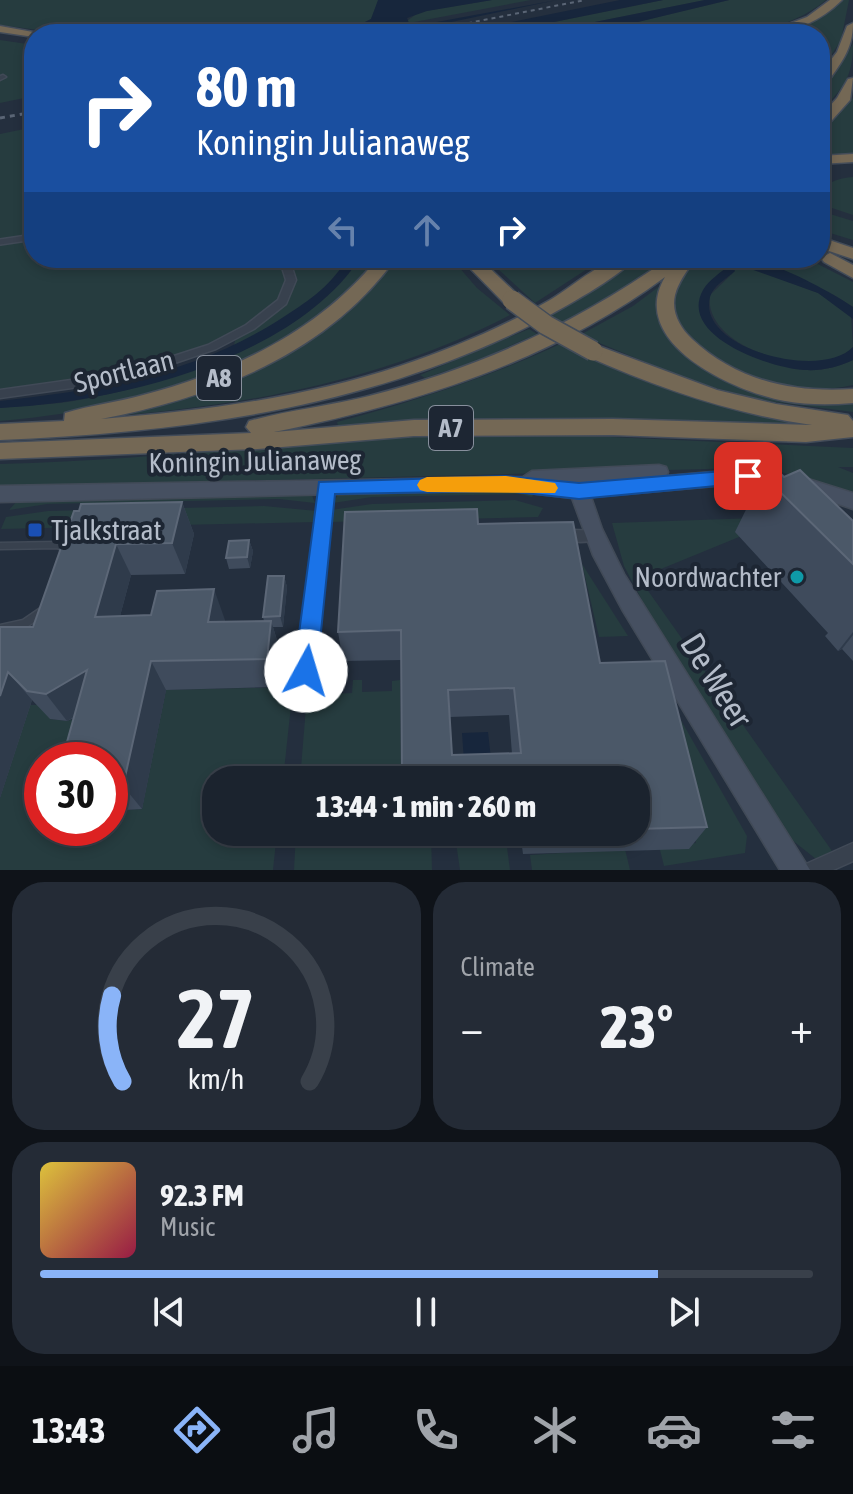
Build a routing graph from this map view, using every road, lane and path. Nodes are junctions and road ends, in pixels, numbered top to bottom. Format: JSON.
{"nodes":[{"id":1,"x":837,"y":0,"type":"edge"},
{"id":2,"x":797,"y":24,"type":"edge"},
{"id":3,"x":853,"y":26,"type":"edge"},
{"id":4,"x":0,"y":32,"type":"edge"},
{"id":5,"x":24,"y":33,"type":"edge"},
{"id":6,"x":24,"y":38,"type":"edge"},
{"id":7,"x":830,"y":70,"type":"edge"},
{"id":8,"x":853,"y":82,"type":"edge"},
{"id":9,"x":830,"y":114,"type":"edge"},
{"id":10,"x":853,"y":158,"type":"edge"},
{"id":11,"x":830,"y":159,"type":"edge"},
{"id":12,"x":24,"y":238,"type":"edge"},
{"id":13,"x":0,"y":242,"type":"edge"},
{"id":14,"x":853,"y":247,"type":"edge"},
{"id":15,"x":830,"y":248,"type":"edge"},
{"id":16,"x":830,"y":250,"type":"edge"},
{"id":17,"x":830,"y":253,"type":"edge"},
{"id":18,"x":853,"y":254,"type":"edge"},
{"id":19,"x":830,"y":255,"type":"edge"},
{"id":20,"x":853,"y":266,"type":"edge"},
{"id":21,"x":287,"y":268,"type":"edge"},
{"id":22,"x":379,"y":268,"type":"edge"},
{"id":23,"x":479,"y":268,"type":"edge"},
{"id":24,"x":611,"y":268,"type":"edge"},
{"id":25,"x":668,"y":268,"type":"edge"},
{"id":26,"x":681,"y":268,"type":"edge"},
{"id":27,"x":853,"y":273,"type":"edge"},
{"id":28,"x":0,"y":394,"type":"edge"},
{"id":29,"x":853,"y":396,"type":"edge"},
{"id":30,"x":853,"y":422,"type":"edge"},
{"id":31,"x":853,"y":429,"type":"edge"},
{"id":32,"x":9,"y":432,"type":"edge"},
{"id":33,"x":97,"y":447,"type":"junction"},
{"id":34,"x":0,"y":451,"type":"edge"},
{"id":35,"x":578,"y":483,"type":"junction"},
{"id":36,"x":326,"y":487,"type":"junction"},
{"id":37,"x":2,"y":498,"type":"edge"},
{"id":38,"x":853,"y":501,"type":"edge"},
{"id":39,"x":0,"y":546,"type":"edge"},
{"id":40,"x":64,"y":560,"type":"edge"},
{"id":41,"x":50,"y":600,"type":"edge"},
{"id":42,"x":0,"y":629,"type":"edge"},
{"id":43,"x":306,"y":671,"type":"dead end"},
{"id":44,"x":853,"y":852,"type":"edge"},
{"id":45,"x":796,"y":870,"type":"edge"},
{"id":46,"x":812,"y":870,"type":"edge"}],
"edges":[{"from":1,"to":2,"type":"highway"},
{"from":3,"to":7,"type":"highway"},
{"from":4,"to":5,"type":"highway"},
{"from":4,"to":6,"type":"highway"},
{"from":8,"to":9,"type":"highway"},
{"from":10,"to":11,"type":"highway"},
{"from":12,"to":13,"type":"lane"},
{"from":14,"to":15,"type":"highway"},
{"from":16,"to":18,"type":"highway"},
{"from":17,"to":20,"type":"highway"},
{"from":19,"to":27,"type":"highway"},
{"from":21,"to":28,"type":"street","name":"Sportlaan"},
{"from":22,"to":32,"type":"highway","number":"A8"},
{"from":23,"to":30,"type":"highway","bridge":true},
{"from":24,"to":32,"type":"highway","number":"A7"},
{"from":25,"to":33,"type":"highway","number":"A7"},
{"from":26,"to":29,"type":"highway"},
{"from":31,"to":33,"type":"highway","number":"A7"},
{"from":33,"to":34,"type":"highway"},
{"from":35,"to":36,"type":"main road","name":"Koningin Julianaweg"},
{"from":35,"to":38,"type":"main road","name":"Koningin Julianaweg"},
{"from":35,"to":45,"type":"main road","name":"De Weer"},
{"from":36,"to":37,"type":"main road","name":"Koningin Julianaweg"},
{"from":36,"to":43,"type":"street"},
{"from":39,"to":40,"type":"lane"},
{"from":41,"to":42,"type":"lane"},
{"from":44,"to":46,"type":"street"}]}
